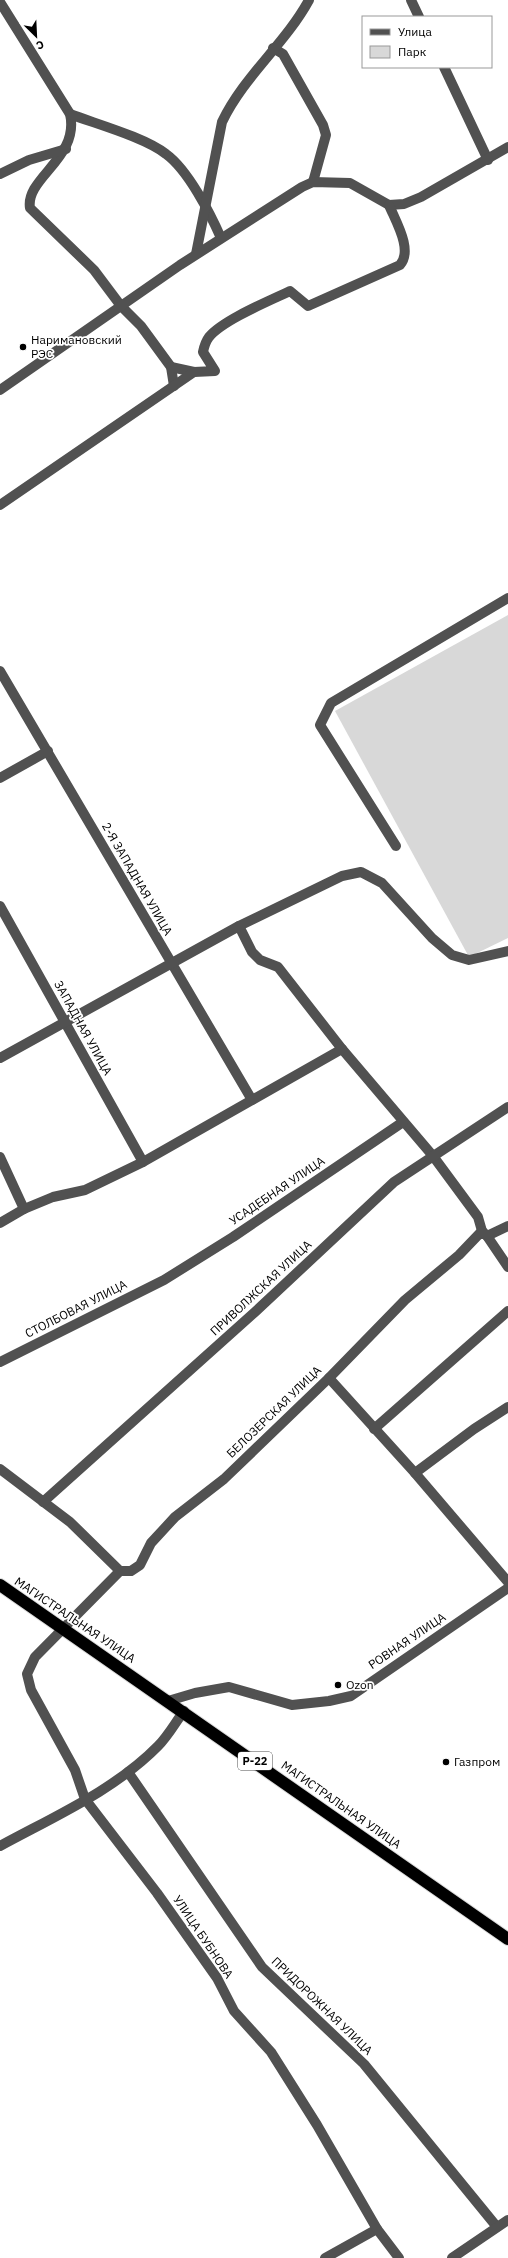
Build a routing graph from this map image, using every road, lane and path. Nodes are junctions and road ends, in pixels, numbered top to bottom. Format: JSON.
{"nodes":[{"id":1,"x":309,"y":0,"type":"edge"},
{"id":2,"x":411,"y":0,"type":"edge"},
{"id":3,"x":0,"y":2,"type":"edge"},
{"id":4,"x":419,"y":16,"type":"edge"},
{"id":5,"x":273,"y":48,"type":"junction"},
{"id":6,"x":444,"y":68,"type":"edge"},
{"id":7,"x":70,"y":114,"type":"junction"},
{"id":8,"x":508,"y":147,"type":"edge"},
{"id":9,"x":66,"y":149,"type":"junction"},
{"id":10,"x":488,"y":160,"type":"junction"},
{"id":11,"x":0,"y":174,"type":"edge"},
{"id":12,"x":313,"y":182,"type":"junction"},
{"id":13,"x":205,"y":204,"type":"junction"},
{"id":14,"x":389,"y":205,"type":"junction"},
{"id":15,"x":221,"y":238,"type":"junction"},
{"id":16,"x":196,"y":254,"type":"junction"},
{"id":17,"x":121,"y":306,"type":"junction"},
{"id":18,"x":171,"y":367,"type":"junction"},
{"id":19,"x":194,"y":372,"type":"junction"},
{"id":20,"x":174,"y":386,"type":"junction"},
{"id":21,"x":0,"y":390,"type":"edge"},
{"id":22,"x":0,"y":505,"type":"edge"},
{"id":23,"x":508,"y":598,"type":"edge"},
{"id":24,"x":0,"y":671,"type":"edge"},
{"id":25,"x":48,"y":751,"type":"junction"},
{"id":26,"x":0,"y":778,"type":"edge"},
{"id":27,"x":396,"y":846,"type":"dead end"},
{"id":28,"x":0,"y":906,"type":"edge"},
{"id":29,"x":239,"y":926,"type":"junction"},
{"id":30,"x":508,"y":951,"type":"edge"},
{"id":31,"x":171,"y":964,"type":"junction"},
{"id":32,"x":65,"y":1022,"type":"junction"},
{"id":33,"x":342,"y":1049,"type":"junction"},
{"id":34,"x":0,"y":1058,"type":"edge"},
{"id":35,"x":252,"y":1100,"type":"junction"},
{"id":36,"x":508,"y":1107,"type":"edge"},
{"id":37,"x":403,"y":1122,"type":"junction"},
{"id":38,"x":433,"y":1156,"type":"junction"},
{"id":39,"x":0,"y":1157,"type":"edge"},
{"id":40,"x":143,"y":1162,"type":"junction"},
{"id":41,"x":24,"y":1209,"type":"junction"},
{"id":42,"x":0,"y":1223,"type":"edge"},
{"id":43,"x":508,"y":1226,"type":"edge"},
{"id":44,"x":485,"y":1233,"type":"junction"},
{"id":45,"x":508,"y":1267,"type":"edge"},
{"id":46,"x":164,"y":1280,"type":"joint"},
{"id":47,"x":508,"y":1311,"type":"edge"},
{"id":48,"x":0,"y":1362,"type":"edge"},
{"id":49,"x":329,"y":1378,"type":"junction"},
{"id":50,"x":508,"y":1407,"type":"edge"},
{"id":51,"x":374,"y":1429,"type":"junction"},
{"id":52,"x":0,"y":1469,"type":"edge"},
{"id":53,"x":416,"y":1473,"type":"junction"},
{"id":54,"x":43,"y":1502,"type":"junction"},
{"id":55,"x":120,"y":1571,"type":"junction"},
{"id":56,"x":508,"y":1582,"type":"edge"},
{"id":57,"x":0,"y":1585,"type":"edge"},
{"id":58,"x":508,"y":1588,"type":"edge"},
{"id":59,"x":63,"y":1628,"type":"junction"},
{"id":60,"x":168,"y":1700,"type":"junction"},
{"id":61,"x":184,"y":1712,"type":"junction"},
{"id":62,"x":128,"y":1772,"type":"junction"},
{"id":63,"x":85,"y":1799,"type":"junction"},
{"id":64,"x":0,"y":1846,"type":"edge"},
{"id":65,"x":508,"y":1939,"type":"edge"},
{"id":66,"x":508,"y":2220,"type":"edge"},
{"id":67,"x":498,"y":2227,"type":"junction"},
{"id":68,"x":377,"y":2229,"type":"junction"},
{"id":69,"x":325,"y":2258,"type":"edge"},
{"id":70,"x":399,"y":2258,"type":"edge"},
{"id":71,"x":452,"y":2258,"type":"edge"}],
"edges":[{"from":1,"to":5,"type":"street"},
{"from":2,"to":4,"type":"street"},
{"from":3,"to":7,"type":"street"},
{"from":5,"to":12,"type":"street"},
{"from":5,"to":13,"type":"street"},
{"from":6,"to":10,"type":"street"},
{"from":7,"to":9,"type":"street"},
{"from":7,"to":13,"type":"street"},
{"from":8,"to":10,"type":"street"},
{"from":9,"to":11,"type":"street"},
{"from":9,"to":17,"type":"street"},
{"from":10,"to":14,"type":"street"},
{"from":12,"to":14,"type":"street"},
{"from":12,"to":15,"type":"street"},
{"from":13,"to":15,"type":"street"},
{"from":13,"to":16,"type":"street"},
{"from":14,"to":19,"type":"street"},
{"from":15,"to":16,"type":"street"},
{"from":16,"to":17,"type":"street"},
{"from":17,"to":18,"type":"street"},
{"from":17,"to":21,"type":"street"},
{"from":18,"to":19,"type":"street"},
{"from":18,"to":20,"type":"street"},
{"from":19,"to":20,"type":"street"},
{"from":20,"to":22,"type":"street"},
{"from":23,"to":27,"type":"street"},
{"from":24,"to":25,"type":"street","name":"2-Я ЗАПАДНАЯ УЛИЦА"},
{"from":25,"to":26,"type":"street"},
{"from":25,"to":31,"type":"street","name":"2-Я ЗАПАДНАЯ УЛИЦА"},
{"from":28,"to":32,"type":"street","name":"ЗАПАДНАЯ УЛИЦА"},
{"from":29,"to":30,"type":"street"},
{"from":29,"to":31,"type":"street"},
{"from":29,"to":33,"type":"street"},
{"from":31,"to":32,"type":"street"},
{"from":31,"to":35,"type":"street","name":"2-Я ЗАПАДНАЯ УЛИЦА"},
{"from":32,"to":34,"type":"street"},
{"from":32,"to":40,"type":"street","name":"ЗАПАДНАЯ УЛИЦА"},
{"from":33,"to":35,"type":"street"},
{"from":33,"to":37,"type":"street"},
{"from":35,"to":40,"type":"street"},
{"from":36,"to":38,"type":"street","name":"ПРИВОЛЖСКАЯ УЛИЦА"},
{"from":37,"to":38,"type":"street"},
{"from":37,"to":46,"type":"street","name":"УСАДЕБНАЯ УЛИЦА"},
{"from":38,"to":44,"type":"street"},
{"from":38,"to":54,"type":"street","name":"ПРИВОЛЖСКАЯ УЛИЦА"},
{"from":39,"to":41,"type":"street"},
{"from":40,"to":41,"type":"street"},
{"from":41,"to":42,"type":"street"},
{"from":43,"to":44,"type":"street","name":"БЕЛОЗЕРСКАЯ УЛИЦА"},
{"from":44,"to":45,"type":"street"},
{"from":44,"to":49,"type":"street","name":"БЕЛОЗЕРСКАЯ УЛИЦА"},
{"from":46,"to":48,"type":"street","name":"СТОЛБОВАЯ УЛИЦА"},
{"from":47,"to":51,"type":"street"},
{"from":49,"to":51,"type":"street"},
{"from":49,"to":55,"type":"street","name":"БЕЛОЗЕРСКАЯ УЛИЦА"},
{"from":50,"to":53,"type":"street"},
{"from":51,"to":53,"type":"street"},
{"from":52,"to":54,"type":"street"},
{"from":53,"to":56,"type":"street"},
{"from":54,"to":55,"type":"street"},
{"from":55,"to":59,"type":"street","name":"БЕЛОЗЕРСКАЯ УЛИЦА"},
{"from":57,"to":59,"type":"highway","name":"МАГИСТРАЛЬНАЯ УЛИЦА","number":"Р-22"},
{"from":58,"to":60,"type":"street","name":"РОВНАЯ УЛИЦА"},
{"from":59,"to":60,"type":"highway","name":"МАГИСТРАЛЬНАЯ УЛИЦА","number":"Р-22"},
{"from":59,"to":63,"type":"street","name":"УЛИЦА БУБНОВА"},
{"from":60,"to":61,"type":"highway","name":"МАГИСТРАЛЬНАЯ УЛИЦА","number":"Р-22"},
{"from":61,"to":62,"type":"street"},
{"from":61,"to":65,"type":"highway","name":"МАГИСТРАЛЬНАЯ УЛИЦА","number":"Р-22"},
{"from":62,"to":63,"type":"street"},
{"from":62,"to":67,"type":"street","name":"ПРИДОРОЖНАЯ УЛИЦА"},
{"from":63,"to":64,"type":"street"},
{"from":63,"to":68,"type":"street","name":"УЛИЦА БУБНОВА"},
{"from":66,"to":67,"type":"street"},
{"from":67,"to":71,"type":"street"},
{"from":68,"to":69,"type":"street"},
{"from":68,"to":70,"type":"street","name":"УЛИЦА БУБНОВА"}]}
